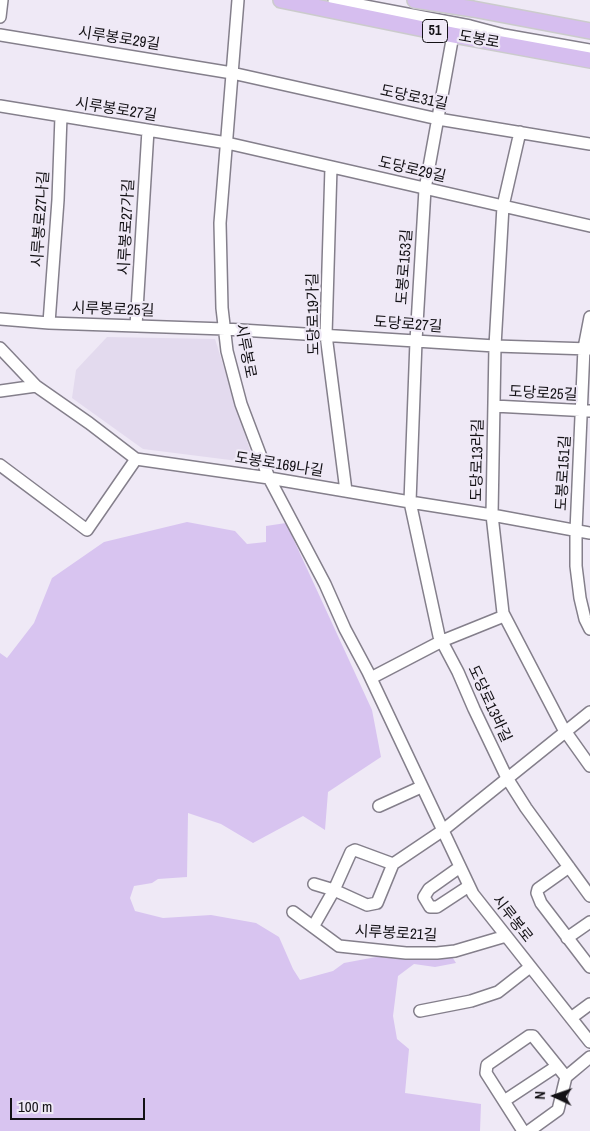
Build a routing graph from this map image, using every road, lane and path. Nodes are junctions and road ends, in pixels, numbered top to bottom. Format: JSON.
{"nodes":[{"id":1,"x":2,"y":0,"type":"edge"},
{"id":2,"x":238,"y":0,"type":"edge"},
{"id":3,"x":281,"y":0,"type":"edge"},
{"id":4,"x":334,"y":0,"type":"edge"},
{"id":5,"x":368,"y":0,"type":"edge"},
{"id":6,"x":415,"y":0,"type":"edge"},
{"id":7,"x":490,"y":6,"type":"edge"},
{"id":8,"x":0,"y":17,"type":"edge"},
{"id":9,"x":590,"y":31,"type":"edge"},
{"id":10,"x":0,"y":35,"type":"edge"},
{"id":11,"x":452,"y":35,"type":"junction"},
{"id":12,"x":590,"y":43,"type":"edge"},
{"id":13,"x":589,"y":59,"type":"edge"},
{"id":14,"x":232,"y":73,"type":"junction"},
{"id":15,"x":0,"y":106,"type":"edge"},
{"id":16,"x":62,"y":116,"type":"junction"},
{"id":17,"x":438,"y":119,"type":"junction"},
{"id":18,"x":148,"y":130,"type":"junction"},
{"id":19,"x":520,"y":132,"type":"junction"},
{"id":20,"x":227,"y":143,"type":"junction"},
{"id":21,"x":590,"y":144,"type":"edge"},
{"id":22,"x":330,"y":167,"type":"junction"},
{"id":23,"x":425,"y":189,"type":"junction"},
{"id":24,"x":503,"y":206,"type":"junction"},
{"id":25,"x":590,"y":226,"type":"edge"},
{"id":26,"x":590,"y":317,"type":"edge"},
{"id":27,"x":0,"y":319,"type":"edge"},
{"id":28,"x":49,"y":323,"type":"junction"},
{"id":29,"x":136,"y":326,"type":"junction"},
{"id":30,"x":225,"y":329,"type":"junction"},
{"id":31,"x":326,"y":335,"type":"junction"},
{"id":32,"x":416,"y":341,"type":"junction"},
{"id":33,"x":495,"y":346,"type":"junction"},
{"id":34,"x":0,"y":348,"type":"edge"},
{"id":35,"x":587,"y":349,"type":"edge"},
{"id":36,"x":36,"y":386,"type":"junction"},
{"id":37,"x":0,"y":391,"type":"edge"},
{"id":38,"x":494,"y":406,"type":"junction"},
{"id":39,"x":586,"y":411,"type":"edge"},
{"id":40,"x":136,"y":459,"type":"junction"},
{"id":41,"x":0,"y":465,"type":"edge"},
{"id":42,"x":269,"y":478,"type":"junction"},
{"id":43,"x":346,"y":490,"type":"junction"},
{"id":44,"x":410,"y":502,"type":"junction"},
{"id":45,"x":492,"y":515,"type":"junction"},
{"id":46,"x":576,"y":531,"type":"junction"},
{"id":47,"x":590,"y":533,"type":"edge"},
{"id":48,"x":504,"y":616,"type":"junction"},
{"id":49,"x":590,"y":629,"type":"edge"},
{"id":50,"x":442,"y":641,"type":"junction"},
{"id":51,"x":370,"y":678,"type":"junction"},
{"id":52,"x":590,"y":712,"type":"edge"},
{"id":53,"x":565,"y":731,"type":"junction"},
{"id":54,"x":590,"y":766,"type":"edge"},
{"id":55,"x":507,"y":778,"type":"junction"},
{"id":56,"x":421,"y":786,"type":"junction"},
{"id":57,"x":378,"y":806,"type":"dead end"},
{"id":58,"x":442,"y":831,"type":"junction"},
{"id":59,"x":393,"y":864,"type":"junction"},
{"id":60,"x":460,"y":867,"type":"junction"},
{"id":61,"x":569,"y":867,"type":"junction"},
{"id":62,"x":314,"y":884,"type":"dead end"},
{"id":63,"x":469,"y":886,"type":"junction"},
{"id":64,"x":334,"y":890,"type":"junction"},
{"id":65,"x":590,"y":896,"type":"edge"},
{"id":66,"x":293,"y":912,"type":"dead end"},
{"id":67,"x":590,"y":922,"type":"edge"},
{"id":68,"x":313,"y":927,"type":"junction"},
{"id":69,"x":506,"y":936,"type":"junction"},
{"id":70,"x":567,"y":938,"type":"junction"},
{"id":71,"x":530,"y":967,"type":"junction"},
{"id":72,"x":590,"y":968,"type":"edge"},
{"id":73,"x":590,"y":1004,"type":"edge"},
{"id":74,"x":420,"y":1011,"type":"dead end"},
{"id":75,"x":571,"y":1018,"type":"junction"},
{"id":76,"x":590,"y":1042,"type":"edge"},
{"id":77,"x":590,"y":1057,"type":"edge"},
{"id":78,"x":557,"y":1066,"type":"junction"},
{"id":79,"x":566,"y":1077,"type":"junction"},
{"id":80,"x":504,"y":1102,"type":"junction"},
{"id":81,"x":523,"y":1131,"type":"edge"},
{"id":82,"x":529,"y":1131,"type":"edge"}],
"edges":[{"from":1,"to":8,"type":"street"},
{"from":2,"to":14,"type":"street","name":"시루봉로"},
{"from":3,"to":11,"type":"main road","name":"도봉로","number":"51"},
{"from":4,"to":13,"type":"street"},
{"from":5,"to":12,"type":"street"},
{"from":6,"to":7,"type":"main road","name":"도봉로","number":"51"},
{"from":7,"to":9,"type":"main road","name":"도봉로","number":"51"},
{"from":10,"to":14,"type":"street","name":"시루봉로29길"},
{"from":11,"to":13,"type":"main road","name":"도봉로","number":"51"},
{"from":11,"to":17,"type":"street","name":"도봉로153길"},
{"from":14,"to":17,"type":"street","name":"도당로31길"},
{"from":14,"to":20,"type":"street","name":"시루봉로"},
{"from":15,"to":16,"type":"street","name":"시루봉로27길"},
{"from":16,"to":18,"type":"street","name":"시루봉로27길"},
{"from":16,"to":28,"type":"street","name":"시루봉로27나길"},
{"from":17,"to":19,"type":"street","name":"도당로31길"},
{"from":17,"to":23,"type":"street","name":"도봉로153길"},
{"from":18,"to":20,"type":"street","name":"시루봉로27길"},
{"from":18,"to":29,"type":"street","name":"시루봉로27가길"},
{"from":19,"to":21,"type":"street","name":"도당로31길"},
{"from":19,"to":24,"type":"street","name":"도당로13라길"},
{"from":20,"to":22,"type":"street","name":"도당로29길"},
{"from":20,"to":30,"type":"street","name":"시루봉로"},
{"from":22,"to":23,"type":"street","name":"도당로29길"},
{"from":22,"to":31,"type":"street","name":"도당로19가길"},
{"from":23,"to":24,"type":"street","name":"도당로29길"},
{"from":23,"to":32,"type":"street","name":"도봉로153길"},
{"from":24,"to":25,"type":"street","name":"도당로29길"},
{"from":24,"to":33,"type":"street","name":"도당로13라길"},
{"from":26,"to":35,"type":"street","name":"도봉로151길"},
{"from":27,"to":28,"type":"street","name":"시루봉로25길"},
{"from":28,"to":29,"type":"street","name":"시루봉로25길"},
{"from":29,"to":30,"type":"street","name":"시루봉로25길"},
{"from":30,"to":31,"type":"street","name":"도당로27길"},
{"from":30,"to":42,"type":"street","name":"시루봉로"},
{"from":31,"to":32,"type":"street","name":"도당로27길"},
{"from":31,"to":43,"type":"street","name":"도당로19가길"},
{"from":32,"to":33,"type":"street","name":"도당로27길"},
{"from":32,"to":44,"type":"street","name":"도봉로153길"},
{"from":33,"to":35,"type":"street","name":"도당로27길"},
{"from":33,"to":38,"type":"street","name":"도당로13라길"},
{"from":34,"to":36,"type":"street"},
{"from":35,"to":39,"type":"street","name":"도봉로151길"},
{"from":36,"to":37,"type":"street"},
{"from":36,"to":40,"type":"street"},
{"from":38,"to":39,"type":"street","name":"도당로25길"},
{"from":38,"to":45,"type":"street","name":"도당로13라길"},
{"from":39,"to":46,"type":"street","name":"도봉로151길"},
{"from":40,"to":41,"type":"street"},
{"from":40,"to":42,"type":"street","name":"도봉로169나길"},
{"from":42,"to":43,"type":"street","name":"도봉로169나길"},
{"from":42,"to":51,"type":"street","name":"시루봉로"},
{"from":43,"to":44,"type":"street","name":"도봉로169나길"},
{"from":44,"to":45,"type":"street","name":"도봉로169나길"},
{"from":44,"to":50,"type":"street","name":"도당로13바길"},
{"from":45,"to":46,"type":"street","name":"도봉로169나길"},
{"from":45,"to":48,"type":"street","name":"도당로13라길"},
{"from":46,"to":47,"type":"street","name":"도봉로169나길"},
{"from":46,"to":49,"type":"street","name":"도봉로151길"},
{"from":48,"to":50,"type":"street"},
{"from":48,"to":53,"type":"street","name":"도당로13라길"},
{"from":50,"to":51,"type":"street"},
{"from":50,"to":55,"type":"street","name":"도당로13바길"},
{"from":51,"to":56,"type":"street","name":"시루봉로"},
{"from":52,"to":53,"type":"street"},
{"from":53,"to":54,"type":"street","name":"도당로13라길"},
{"from":53,"to":55,"type":"street"},
{"from":55,"to":58,"type":"street"},
{"from":55,"to":61,"type":"street","name":"도당로13바길"},
{"from":56,"to":57,"type":"street"},
{"from":56,"to":58,"type":"street","name":"시루봉로"},
{"from":58,"to":59,"type":"street"},
{"from":58,"to":60,"type":"street","name":"시루봉로"},
{"from":59,"to":64,"type":"street"},
{"from":59,"to":64,"type":"street"},
{"from":60,"to":63,"type":"street","name":"시루봉로"},
{"from":60,"to":63,"type":"street"},
{"from":61,"to":65,"type":"street","name":"도당로13바길"},
{"from":61,"to":70,"type":"street"},
{"from":62,"to":64,"type":"street"},
{"from":63,"to":69,"type":"street","name":"시루봉로"},
{"from":64,"to":68,"type":"street"},
{"from":66,"to":68,"type":"street","name":"시루봉로21길"},
{"from":67,"to":70,"type":"street"},
{"from":68,"to":69,"type":"street","name":"시루봉로21길"},
{"from":69,"to":71,"type":"street","name":"시루봉로"},
{"from":70,"to":72,"type":"street"},
{"from":71,"to":74,"type":"street"},
{"from":71,"to":75,"type":"street","name":"시루봉로"},
{"from":73,"to":75,"type":"street"},
{"from":75,"to":76,"type":"street","name":"시루봉로"},
{"from":77,"to":79,"type":"street"},
{"from":78,"to":79,"type":"street"},
{"from":78,"to":80,"type":"street"},
{"from":78,"to":80,"type":"street"},
{"from":79,"to":82,"type":"street"},
{"from":80,"to":81,"type":"street"}]}
